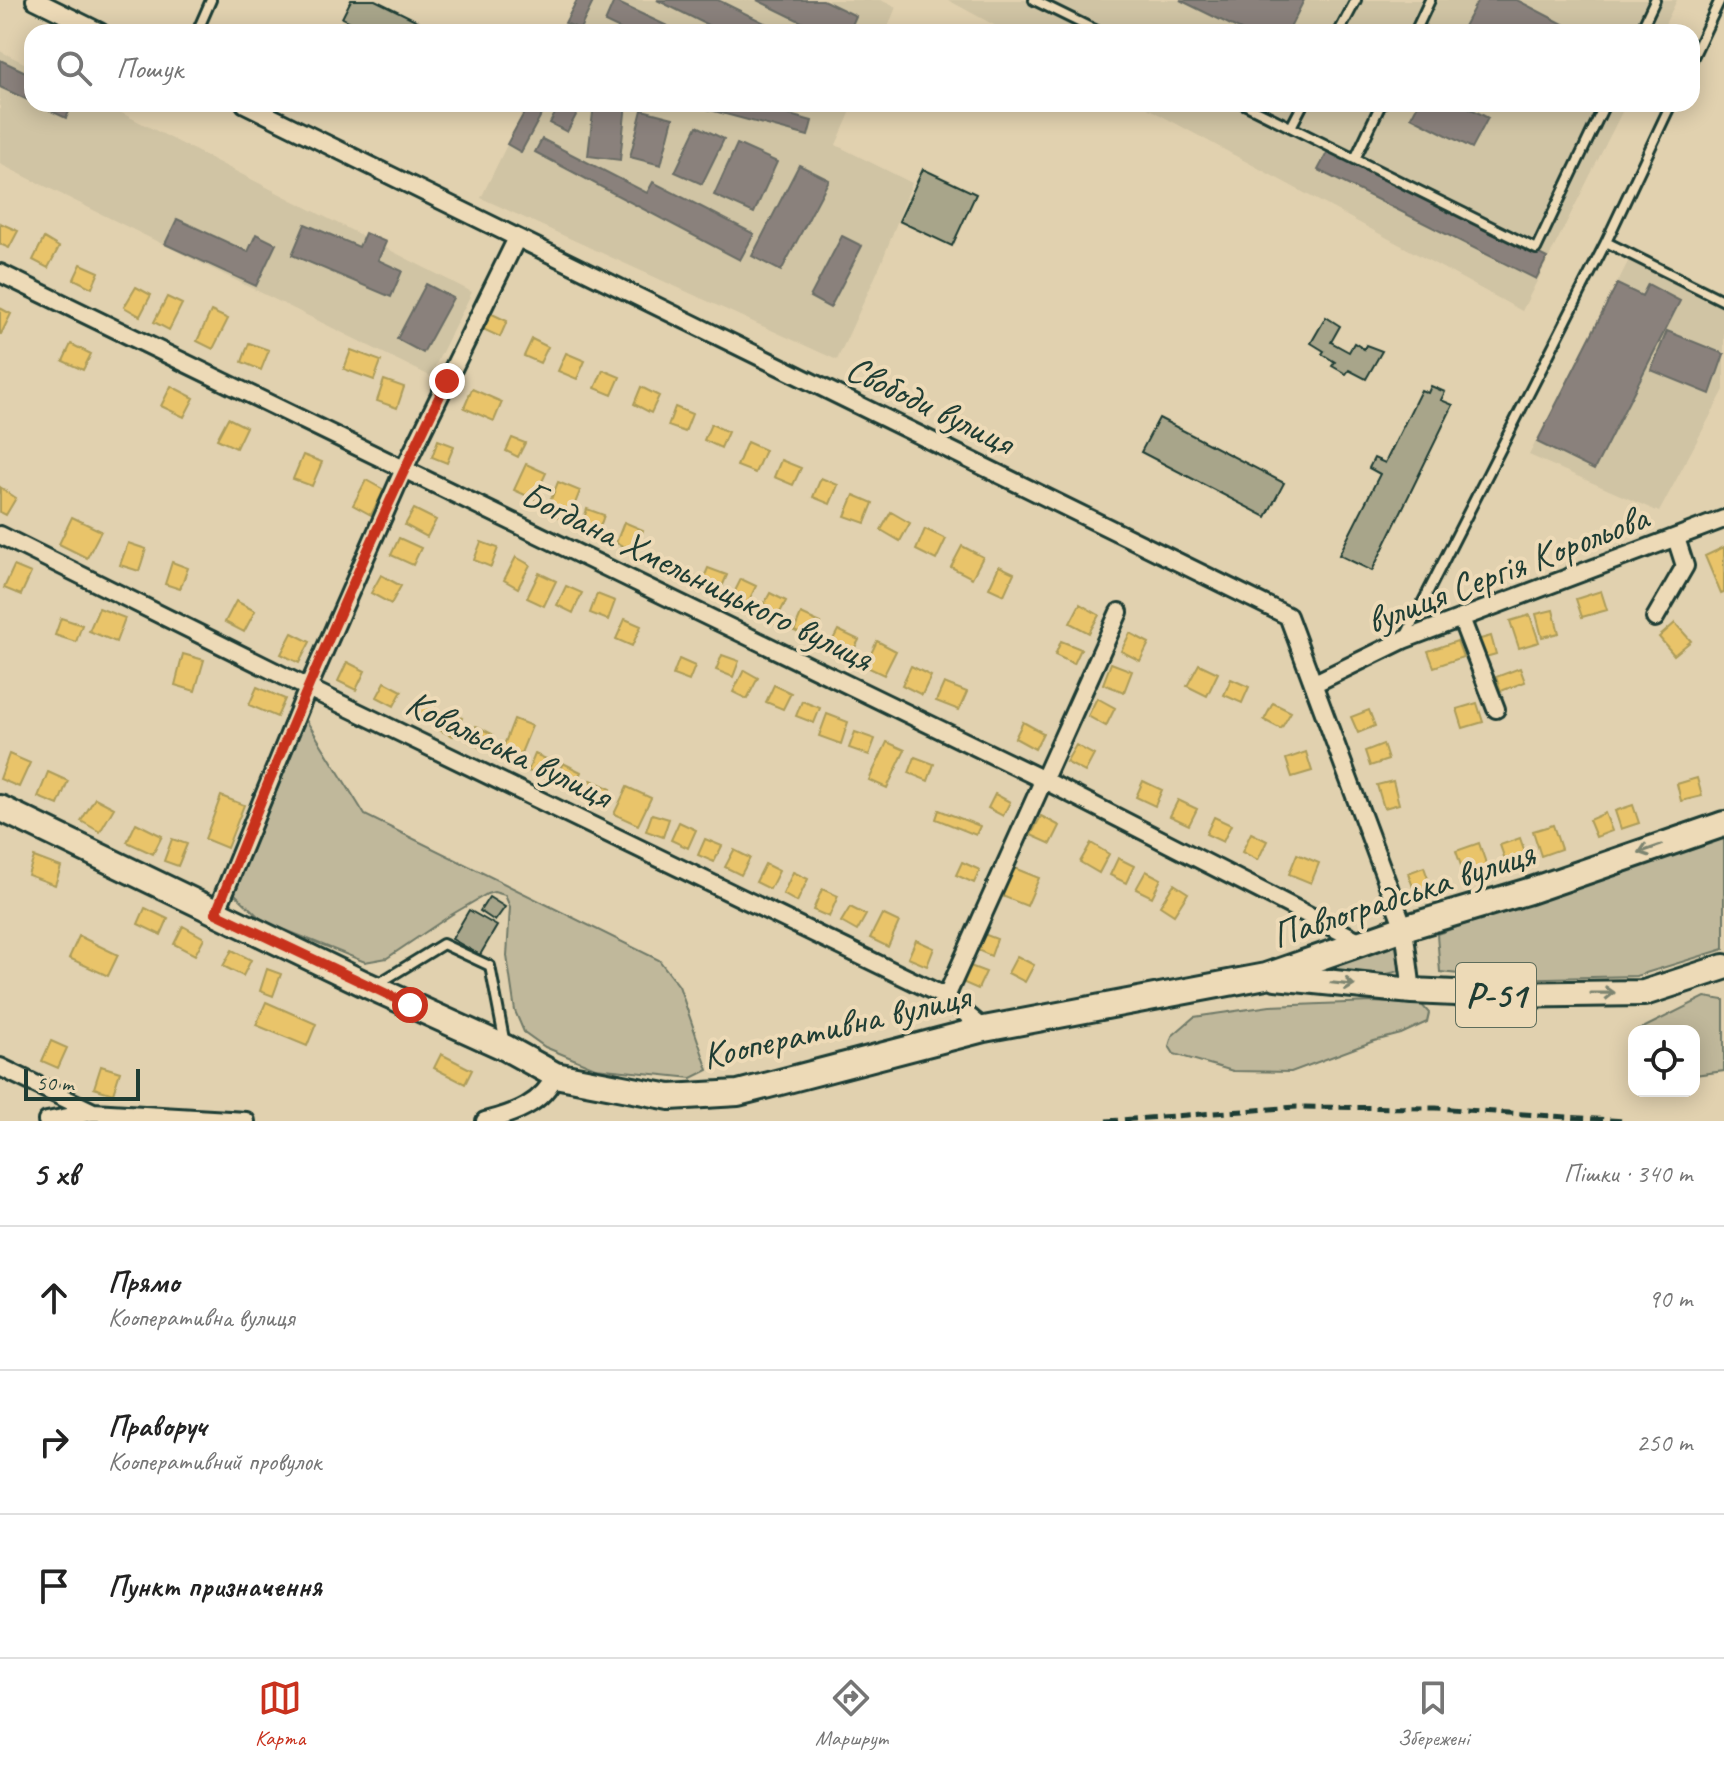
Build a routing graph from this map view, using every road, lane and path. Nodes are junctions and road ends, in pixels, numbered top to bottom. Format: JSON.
{"nodes":[{"id":1,"x":35,"y":0,"type":"edge"},
{"id":2,"x":211,"y":0,"type":"edge"},
{"id":3,"x":1034,"y":0,"type":"edge"},
{"id":4,"x":1356,"y":0,"type":"edge"},
{"id":5,"x":1430,"y":0,"type":"edge"},
{"id":6,"x":1655,"y":0,"type":"edge"},
{"id":7,"x":1720,"y":0,"type":"edge"},
{"id":8,"x":84,"y":24,"type":"edge"},
{"id":9,"x":200,"y":24,"type":"edge"},
{"id":10,"x":1083,"y":24,"type":"edge"},
{"id":11,"x":1343,"y":24,"type":"edge"},
{"id":12,"x":1419,"y":24,"type":"edge"},
{"id":13,"x":1644,"y":24,"type":"edge"},
{"id":14,"x":1700,"y":42,"type":"edge"},
{"id":15,"x":261,"y":112,"type":"edge"},
{"id":16,"x":1260,"y":112,"type":"edge"},
{"id":17,"x":1299,"y":112,"type":"edge"},
{"id":18,"x":1377,"y":112,"type":"edge"},
{"id":19,"x":1601,"y":112,"type":"edge"},
{"id":20,"x":1667,"y":112,"type":"edge"},
{"id":21,"x":1291,"y":127,"type":"junction"},
{"id":22,"x":1355,"y":159,"type":"junction"},
{"id":23,"x":517,"y":238,"type":"junction"},
{"id":24,"x":1606,"y":242,"type":"junction"},
{"id":25,"x":0,"y":273,"type":"edge"},
{"id":26,"x":1724,"y":301,"type":"edge"},
{"id":27,"x":404,"y":469,"type":"junction"},
{"id":28,"x":1724,"y":519,"type":"edge"},
{"id":29,"x":0,"y":535,"type":"edge"},
{"id":30,"x":1676,"y":538,"type":"junction"},
{"id":31,"x":1119,"y":612,"type":"dead end"},
{"id":32,"x":1461,"y":618,"type":"junction"},
{"id":33,"x":1655,"y":618,"type":"dead end"},
{"id":34,"x":1403,"y":640,"type":"junction"},
{"id":35,"x":1315,"y":683,"type":"junction"},
{"id":36,"x":308,"y":688,"type":"junction"},
{"id":37,"x":1496,"y":709,"type":"dead end"},
{"id":38,"x":1044,"y":780,"type":"junction"},
{"id":39,"x":0,"y":808,"type":"edge"},
{"id":40,"x":1724,"y":824,"type":"edge"},
{"id":41,"x":216,"y":913,"type":"junction"},
{"id":42,"x":1404,"y":928,"type":"junction"},
{"id":43,"x":1363,"y":943,"type":"junction"},
{"id":44,"x":1724,"y":967,"type":"edge"},
{"id":45,"x":1266,"y":976,"type":"junction"},
{"id":46,"x":371,"y":987,"type":"junction"},
{"id":47,"x":1412,"y":991,"type":"junction"},
{"id":48,"x":946,"y":997,"type":"junction"},
{"id":49,"x":984,"y":1029,"type":"junction"},
{"id":50,"x":506,"y":1048,"type":"junction"},
{"id":51,"x":0,"y":1067,"type":"edge"},
{"id":52,"x":555,"y":1075,"type":"junction"},
{"id":53,"x":93,"y":1112,"type":"junction"},
{"id":54,"x":47,"y":1121,"type":"edge"},
{"id":55,"x":246,"y":1121,"type":"edge"},
{"id":56,"x":485,"y":1121,"type":"edge"}],
"edges":[{"from":1,"to":8,"type":"street"},
{"from":2,"to":9,"type":"lane"},
{"from":3,"to":10,"type":"lane"},
{"from":4,"to":11,"type":"lane"},
{"from":5,"to":12,"type":"lane"},
{"from":6,"to":13,"type":"lane"},
{"from":7,"to":14,"type":"lane"},
{"from":15,"to":23,"type":"street","name":"Свободи вулиця"},
{"from":16,"to":21,"type":"lane"},
{"from":17,"to":21,"type":"lane"},
{"from":18,"to":22,"type":"lane"},
{"from":19,"to":22,"type":"lane"},
{"from":20,"to":24,"type":"lane"},
{"from":21,"to":22,"type":"lane"},
{"from":23,"to":27,"type":"street"},
{"from":23,"to":35,"type":"street","name":"Свободи вулиця"},
{"from":24,"to":26,"type":"lane"},
{"from":24,"to":34,"type":"lane"},
{"from":25,"to":27,"type":"street","name":"Богдана Хмельницького вулиця"},
{"from":27,"to":36,"type":"street"},
{"from":27,"to":38,"type":"street","name":"Богдана Хмельницького вулиця"},
{"from":28,"to":30,"type":"street","name":"вулиця Сергія Корольова"},
{"from":29,"to":36,"type":"street","name":"Ковальська вулиця"},
{"from":30,"to":32,"type":"street","name":"вулиця Сергія Корольова"},
{"from":30,"to":33,"type":"street"},
{"from":31,"to":38,"type":"street"},
{"from":32,"to":34,"type":"street","name":"вулиця Сергія Корольова"},
{"from":32,"to":37,"type":"street"},
{"from":34,"to":35,"type":"street","name":"вулиця Сергія Корольова"},
{"from":35,"to":42,"type":"street","name":"Свободи вулиця"},
{"from":36,"to":41,"type":"street"},
{"from":36,"to":48,"type":"street","name":"Ковальська вулиця"},
{"from":38,"to":43,"type":"street","name":"Богдана Хмельницького вулиця"},
{"from":38,"to":48,"type":"street"},
{"from":39,"to":41,"type":"main road","name":"Кооперативна вулиця","number":"Р-51"},
{"from":40,"to":42,"type":"main road","name":"Павлоградська вулиця","number":"Р-51","one_way":true},
{"from":41,"to":46,"type":"main road","name":"Кооперативна вулиця","number":"Р-51"},
{"from":42,"to":43,"type":"main road","name":"Павлоградська вулиця","number":"Р-51"},
{"from":42,"to":47,"type":"street","name":"Свободи вулиця"},
{"from":43,"to":45,"type":"main road","name":"Павлоградська вулиця","number":"Р-51"},
{"from":47,"to":44,"type":"main road","name":"Павлоградська вулиця","number":"Р-51","one_way":true},
{"from":45,"to":47,"type":"main road","name":"Павлоградська вулиця","number":"Р-51","one_way":true},
{"from":45,"to":49,"type":"main road","name":"Кооперативна вулиця","number":"Р-51"},
{"from":46,"to":50,"type":"main road","name":"Кооперативна вулиця","number":"Р-51"},
{"from":46,"to":50,"type":"lane"},
{"from":48,"to":49,"type":"street","name":"Ковальська вулиця"},
{"from":49,"to":52,"type":"main road","name":"Кооперативна вулиця","number":"Р-51"},
{"from":50,"to":52,"type":"main road","name":"Кооперативна вулиця","number":"Р-51"},
{"from":51,"to":53,"type":"street"},
{"from":52,"to":56,"type":"street"},
{"from":53,"to":54,"type":"street"},
{"from":53,"to":55,"type":"street"}]}
